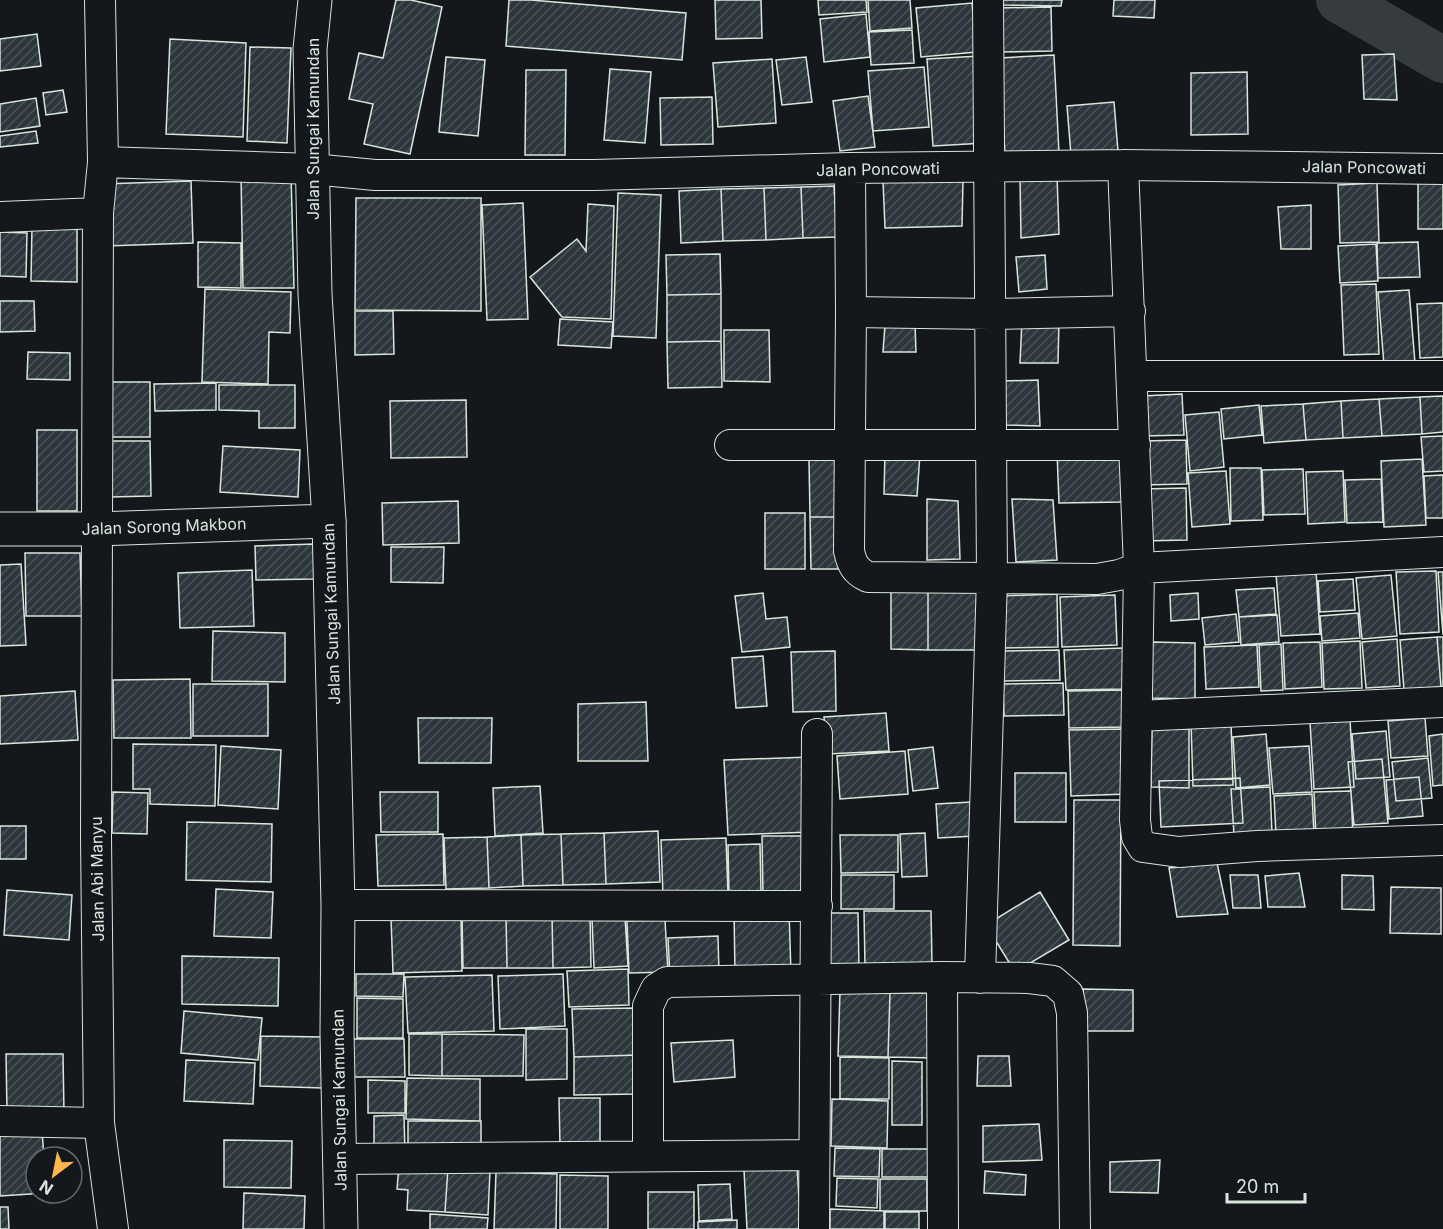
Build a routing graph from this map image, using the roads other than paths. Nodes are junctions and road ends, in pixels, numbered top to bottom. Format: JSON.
{"nodes":[{"id":1,"x":100,"y":0,"type":"edge"},
{"id":2,"x":315,"y":0,"type":"edge"},
{"id":3,"x":988,"y":0,"type":"edge"},
{"id":4,"x":103,"y":162,"type":"junction"},
{"id":5,"x":1123,"y":165,"type":"junction"},
{"id":6,"x":850,"y":168,"type":"junction"},
{"id":7,"x":991,"y":168,"type":"junction"},
{"id":8,"x":1443,"y":168,"type":"edge"},
{"id":9,"x":312,"y":169,"type":"junction"},
{"id":10,"x":98,"y":213,"type":"junction"},
{"id":11,"x":0,"y":217,"type":"edge"},
{"id":12,"x":1130,"y":311,"type":"junction"},
{"id":13,"x":851,"y":312,"type":"junction"},
{"id":14,"x":990,"y":314,"type":"junction"},
{"id":15,"x":1133,"y":376,"type":"junction"},
{"id":16,"x":1443,"y":376,"type":"edge"},
{"id":17,"x":851,"y":444,"type":"junction"},
{"id":18,"x":730,"y":445,"type":"dead end"},
{"id":19,"x":1135,"y":445,"type":"junction"},
{"id":20,"x":991,"y":446,"type":"junction"},
{"id":21,"x":329,"y":521,"type":"junction"},
{"id":22,"x":0,"y":529,"type":"edge"},
{"id":23,"x":96,"y":529,"type":"junction"},
{"id":24,"x":1443,"y":552,"type":"edge"},
{"id":25,"x":1139,"y":567,"type":"junction"},
{"id":26,"x":992,"y":577,"type":"junction"},
{"id":27,"x":1442,"y":702,"type":"edge"},
{"id":28,"x":1138,"y":716,"type":"junction"},
{"id":29,"x":817,"y":734,"type":"dead end"},
{"id":30,"x":1443,"y":840,"type":"edge"},
{"id":31,"x":338,"y":905,"type":"junction"},
{"id":32,"x":817,"y":906,"type":"junction"},
{"id":33,"x":942,"y":977,"type":"junction"},
{"id":34,"x":980,"y":978,"type":"junction"},
{"id":35,"x":815,"y":980,"type":"junction"},
{"id":36,"x":0,"y":1121,"type":"edge"},
{"id":37,"x":99,"y":1123,"type":"junction"},
{"id":38,"x":648,"y":1155,"type":"junction"},
{"id":39,"x":813,"y":1155,"type":"junction"},
{"id":40,"x":340,"y":1159,"type":"junction"},
{"id":41,"x":112,"y":1229,"type":"edge"},
{"id":42,"x":341,"y":1229,"type":"edge"},
{"id":43,"x":814,"y":1229,"type":"edge"},
{"id":44,"x":943,"y":1229,"type":"edge"},
{"id":45,"x":1075,"y":1229,"type":"edge"}],
"edges":[{"from":1,"to":4,"type":"street","name":"Jalan Abi Manyu"},
{"from":2,"to":9,"type":"main road","name":"Jalan Sungai Kamundan"},
{"from":3,"to":7,"type":"street"},
{"from":4,"to":9,"type":"street","name":"Jalan Poncowati"},
{"from":4,"to":10,"type":"street","name":"Jalan Abi Manyu"},
{"from":5,"to":7,"type":"street","name":"Jalan Poncowati"},
{"from":5,"to":8,"type":"street","name":"Jalan Poncowati"},
{"from":5,"to":12,"type":"street"},
{"from":6,"to":7,"type":"street","name":"Jalan Poncowati"},
{"from":6,"to":9,"type":"street","name":"Jalan Poncowati"},
{"from":6,"to":13,"type":"street"},
{"from":7,"to":14,"type":"street"},
{"from":9,"to":21,"type":"main road","name":"Jalan Sungai Kamundan"},
{"from":10,"to":11,"type":"street"},
{"from":10,"to":23,"type":"street","name":"Jalan Abi Manyu"},
{"from":12,"to":14,"type":"street"},
{"from":12,"to":15,"type":"street"},
{"from":13,"to":14,"type":"street"},
{"from":13,"to":17,"type":"street"},
{"from":14,"to":20,"type":"street"},
{"from":15,"to":16,"type":"street"},
{"from":15,"to":19,"type":"street"},
{"from":17,"to":18,"type":"street"},
{"from":17,"to":20,"type":"street"},
{"from":17,"to":26,"type":"street"},
{"from":19,"to":20,"type":"street"},
{"from":19,"to":25,"type":"street"},
{"from":20,"to":26,"type":"street"},
{"from":21,"to":23,"type":"main road","name":"Jalan Sorong Makbon"},
{"from":21,"to":31,"type":"main road","name":"Jalan Sungai Kamundan"},
{"from":22,"to":23,"type":"main road","name":"Jalan Sorong Makbon"},
{"from":23,"to":37,"type":"street","name":"Jalan Abi Manyu"},
{"from":24,"to":25,"type":"street"},
{"from":25,"to":26,"type":"street"},
{"from":25,"to":28,"type":"street"},
{"from":26,"to":34,"type":"street"},
{"from":27,"to":28,"type":"street"},
{"from":28,"to":30,"type":"street"},
{"from":29,"to":32,"type":"street"},
{"from":31,"to":32,"type":"street"},
{"from":31,"to":40,"type":"main road","name":"Jalan Sungai Kamundan"},
{"from":32,"to":35,"type":"street"},
{"from":33,"to":34,"type":"street"},
{"from":33,"to":35,"type":"street"},
{"from":33,"to":44,"type":"street"},
{"from":34,"to":45,"type":"street"},
{"from":35,"to":38,"type":"street"},
{"from":35,"to":39,"type":"street"},
{"from":36,"to":37,"type":"street"},
{"from":37,"to":41,"type":"street","name":"Jalan Abi Manyu"},
{"from":38,"to":39,"type":"street"},
{"from":38,"to":40,"type":"street"},
{"from":39,"to":43,"type":"street"},
{"from":40,"to":42,"type":"main road","name":"Jalan Sungai Kamundan"}]}
